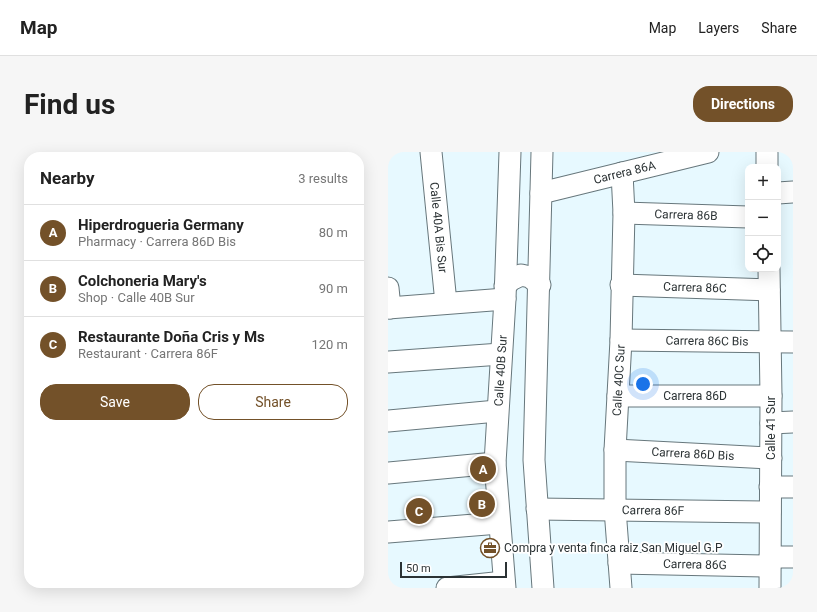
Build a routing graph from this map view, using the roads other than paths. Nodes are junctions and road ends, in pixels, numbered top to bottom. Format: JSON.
{"nodes":[{"id":1,"x":431,"y":152,"type":"edge"},
{"id":2,"x":510,"y":152,"type":"edge"},
{"id":3,"x":542,"y":152,"type":"edge"},
{"id":4,"x":708,"y":152,"type":"edge"},
{"id":5,"x":767,"y":152,"type":"edge"},
{"id":6,"x":767,"y":164,"type":"edge"},
{"id":7,"x":622,"y":173,"type":"junction"},
{"id":8,"x":541,"y":192,"type":"junction"},
{"id":9,"x":781,"y":192,"type":"edge"},
{"id":10,"x":793,"y":192,"type":"edge"},
{"id":11,"x":624,"y":213,"type":"junction"},
{"id":12,"x":745,"y":217,"type":"edge"},
{"id":13,"x":769,"y":272,"type":"edge"},
{"id":14,"x":540,"y":285,"type":"junction"},
{"id":15,"x":621,"y":285,"type":"junction"},
{"id":16,"x":769,"y":290,"type":"junction"},
{"id":17,"x":505,"y":292,"type":"junction"},
{"id":18,"x":389,"y":301,"type":"edge"},
{"id":19,"x":446,"y":304,"type":"junction"},
{"id":20,"x":621,"y":340,"type":"junction"},
{"id":21,"x":770,"y":342,"type":"junction"},
{"id":22,"x":793,"y":342,"type":"edge"},
{"id":23,"x":501,"y":354,"type":"junction"},
{"id":24,"x":388,"y":362,"type":"edge"},
{"id":25,"x":618,"y":396,"type":"junction"},
{"id":26,"x":771,"y":396,"type":"junction"},
{"id":27,"x":497,"y":411,"type":"junction"},
{"id":28,"x":388,"y":421,"type":"edge"},
{"id":29,"x":793,"y":422,"type":"edge"},
{"id":30,"x":771,"y":423,"type":"junction"},
{"id":31,"x":615,"y":450,"type":"junction"},
{"id":32,"x":770,"y":458,"type":"junction"},
{"id":33,"x":495,"y":463,"type":"junction"},
{"id":34,"x":388,"y":473,"type":"edge"},
{"id":35,"x":770,"y":487,"type":"junction"},
{"id":36,"x":793,"y":487,"type":"edge"},
{"id":37,"x":537,"y":509,"type":"junction"},
{"id":38,"x":615,"y":509,"type":"junction"},
{"id":39,"x":770,"y":512,"type":"junction"},
{"id":40,"x":499,"y":523,"type":"junction"},
{"id":41,"x":388,"y":532,"type":"edge"},
{"id":42,"x":793,"y":557,"type":"edge"},
{"id":43,"x":770,"y":562,"type":"junction"},
{"id":44,"x":619,"y":563,"type":"junction"},
{"id":45,"x":504,"y":585,"type":"edge"},
{"id":46,"x":447,"y":588,"type":"edge"},
{"id":47,"x":543,"y":588,"type":"edge"},
{"id":48,"x":621,"y":588,"type":"edge"},
{"id":49,"x":770,"y":588,"type":"edge"}],
"edges":[{"from":1,"to":19,"type":"street","name":"Calle 40A Bis Sur"},
{"from":2,"to":17,"type":"street","name":"Calle 40B Sur"},
{"from":3,"to":8,"type":"street"},
{"from":4,"to":7,"type":"street","name":"Carrera 86A"},
{"from":5,"to":6,"type":"street"},
{"from":7,"to":8,"type":"street","name":"Carrera 86A"},
{"from":7,"to":11,"type":"street","name":"Calle 40C Sur"},
{"from":8,"to":14,"type":"street"},
{"from":9,"to":10,"type":"street"},
{"from":11,"to":12,"type":"street","name":"Carrera 86B"},
{"from":11,"to":15,"type":"street","name":"Calle 40C Sur"},
{"from":13,"to":16,"type":"street","name":"Calle 41 Sur"},
{"from":14,"to":17,"type":"street"},
{"from":14,"to":37,"type":"street"},
{"from":15,"to":16,"type":"street","name":"Carrera 86C"},
{"from":15,"to":20,"type":"street","name":"Calle 40C Sur"},
{"from":16,"to":21,"type":"street","name":"Calle 41 Sur"},
{"from":17,"to":19,"type":"street"},
{"from":17,"to":23,"type":"street","name":"Calle 40B Sur"},
{"from":18,"to":19,"type":"street"},
{"from":20,"to":21,"type":"street","name":"Carrera 86C Bis"},
{"from":20,"to":25,"type":"street","name":"Calle 40C Sur"},
{"from":21,"to":22,"type":"street","name":"Carrera 86C Bis"},
{"from":21,"to":26,"type":"street","name":"Calle 41 Sur"},
{"from":23,"to":24,"type":"street"},
{"from":23,"to":27,"type":"street","name":"Calle 40B Sur"},
{"from":25,"to":26,"type":"street","name":"Carrera 86D"},
{"from":25,"to":31,"type":"street","name":"Calle 40C Sur"},
{"from":26,"to":30,"type":"street","name":"Calle 41 Sur"},
{"from":27,"to":28,"type":"street"},
{"from":27,"to":33,"type":"street","name":"Calle 40B Sur"},
{"from":29,"to":30,"type":"street"},
{"from":30,"to":32,"type":"street","name":"Calle 41 Sur"},
{"from":31,"to":32,"type":"street","name":"Carrera 86D Bis"},
{"from":31,"to":38,"type":"street","name":"Calle 40C Sur"},
{"from":32,"to":35,"type":"street","name":"Calle 41 Sur"},
{"from":33,"to":34,"type":"street"},
{"from":33,"to":40,"type":"street","name":"Calle 40B Sur"},
{"from":35,"to":36,"type":"street"},
{"from":35,"to":39,"type":"street","name":"Calle 41 Sur"},
{"from":37,"to":38,"type":"street","name":"Carrera 86F"},
{"from":37,"to":47,"type":"street"},
{"from":38,"to":39,"type":"street","name":"Carrera 86F"},
{"from":38,"to":44,"type":"street","name":"Calle 40C Sur"},
{"from":39,"to":43,"type":"street","name":"Calle 41 Sur"},
{"from":40,"to":41,"type":"street"},
{"from":40,"to":45,"type":"street","name":"Calle 40B Sur"},
{"from":42,"to":43,"type":"street","name":"Carrera 86G"},
{"from":43,"to":44,"type":"street","name":"Carrera 86G"},
{"from":43,"to":49,"type":"street","name":"Calle 41 Sur"},
{"from":44,"to":48,"type":"street","name":"Calle 40C Sur"},
{"from":45,"to":46,"type":"street"}]}
